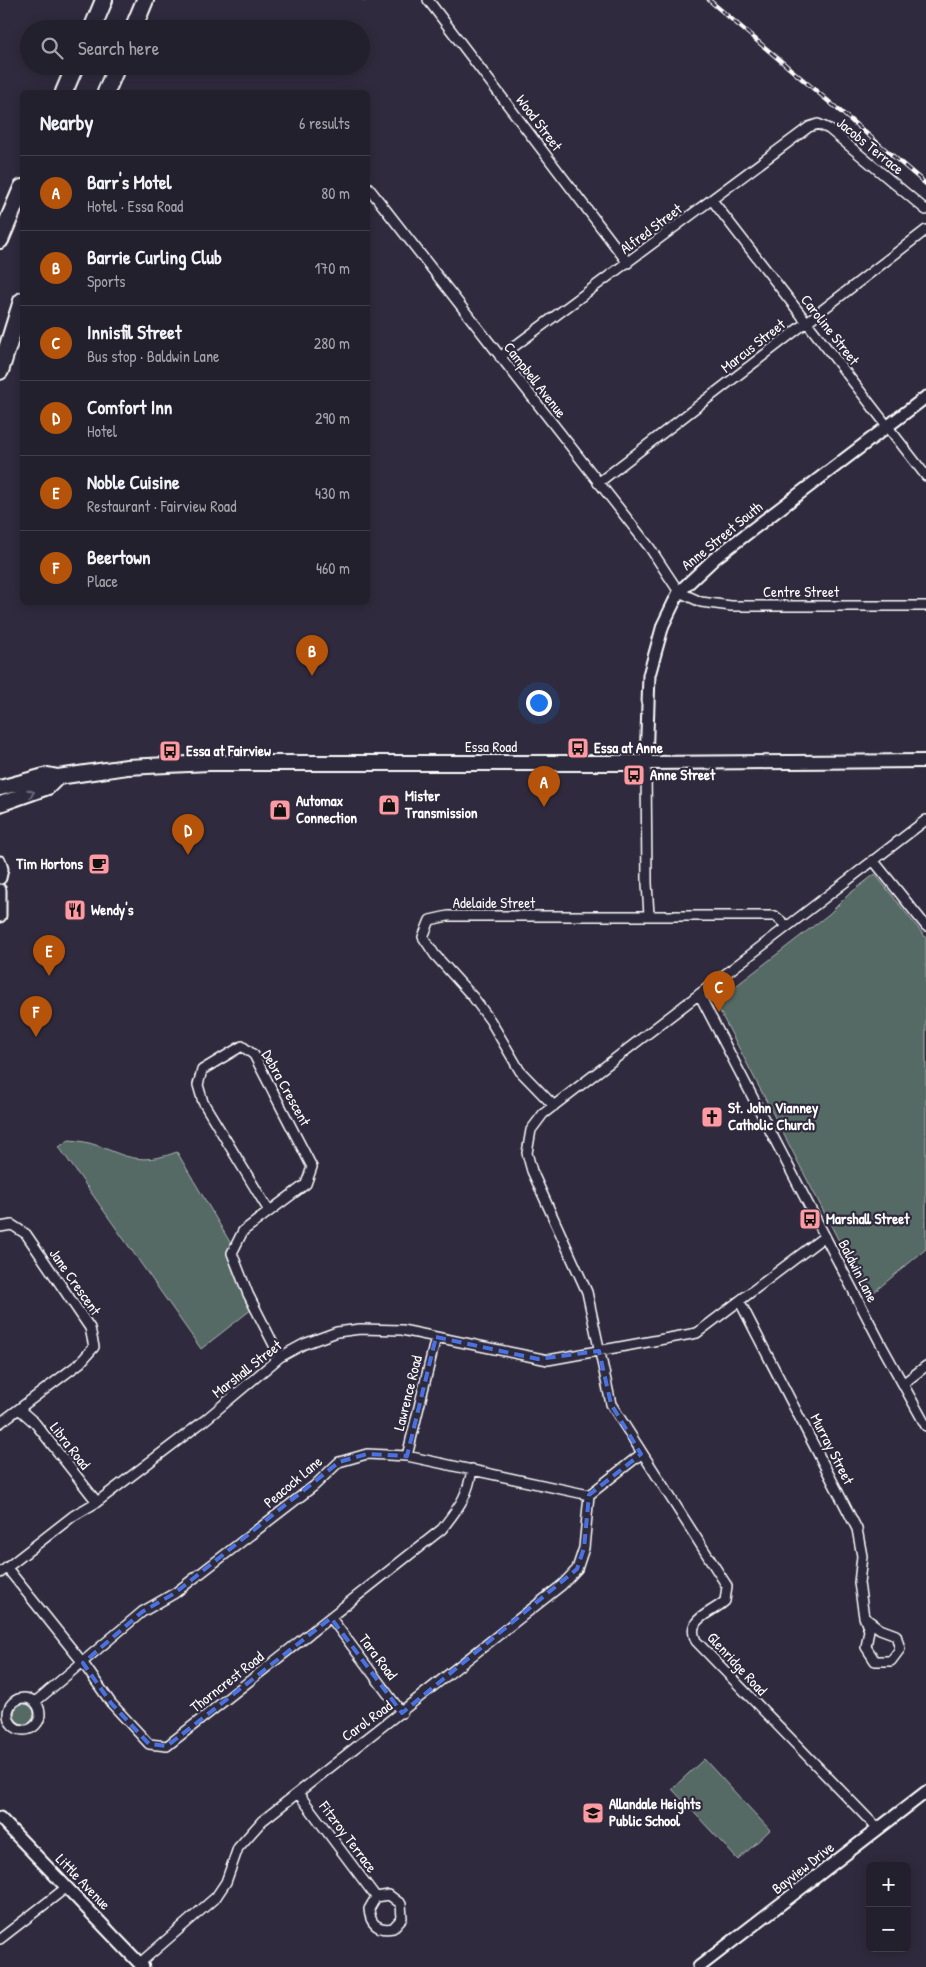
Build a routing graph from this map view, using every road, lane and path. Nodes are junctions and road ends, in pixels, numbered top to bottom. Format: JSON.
{"nodes":[{"id":1,"x":104,"y":0,"type":"edge"},
{"id":2,"x":145,"y":0,"type":"edge"},
{"id":3,"x":428,"y":0,"type":"edge"},
{"id":4,"x":96,"y":20,"type":"edge"},
{"id":5,"x":137,"y":20,"type":"edge"},
{"id":6,"x":71,"y":75,"type":"edge"},
{"id":7,"x":113,"y":75,"type":"edge"},
{"id":8,"x":65,"y":90,"type":"edge"},
{"id":9,"x":107,"y":90,"type":"edge"},
{"id":10,"x":818,"y":124,"type":"joint"},
{"id":11,"x":370,"y":190,"type":"edge"},
{"id":12,"x":20,"y":193,"type":"edge"},
{"id":13,"x":712,"y":200,"type":"junction"},
{"id":14,"x":926,"y":210,"type":"edge"},
{"id":15,"x":926,"y":230,"type":"edge"},
{"id":16,"x":0,"y":240,"type":"edge"},
{"id":17,"x":628,"y":263,"type":"junction"},
{"id":18,"x":20,"y":304,"type":"edge"},
{"id":19,"x":20,"y":306,"type":"edge"},
{"id":20,"x":806,"y":322,"type":"junction"},
{"id":21,"x":0,"y":349,"type":"edge"},
{"id":22,"x":500,"y":357,"type":"junction"},
{"id":23,"x":0,"y":372,"type":"edge"},
{"id":24,"x":926,"y":397,"type":"edge"},
{"id":25,"x":887,"y":426,"type":"junction"},
{"id":26,"x":926,"y":476,"type":"edge"},
{"id":27,"x":598,"y":484,"type":"junction"},
{"id":28,"x":679,"y":592,"type":"junction"},
{"id":29,"x":926,"y":606,"type":"edge"},
{"id":30,"x":926,"y":761,"type":"edge"},
{"id":31,"x":646,"y":763,"type":"junction"},
{"id":32,"x":58,"y":777,"type":"junction"},
{"id":33,"x":0,"y":788,"type":"edge"},
{"id":34,"x":0,"y":804,"type":"edge"},
{"id":35,"x":926,"y":820,"type":"edge"},
{"id":36,"x":873,"y":860,"type":"junction"},
{"id":37,"x":0,"y":862,"type":"edge"},
{"id":38,"x":0,"y":878,"type":"edge"},
{"id":39,"x":0,"y":890,"type":"edge"},
{"id":40,"x":649,"y":915,"type":"junction"},
{"id":41,"x":0,"y":916,"type":"edge"},
{"id":42,"x":923,"y":918,"type":"edge"},
{"id":43,"x":787,"y":926,"type":"junction"},
{"id":44,"x":926,"y":926,"type":"edge"},
{"id":45,"x":699,"y":994,"type":"junction"},
{"id":46,"x":554,"y":1106,"type":"junction"},
{"id":47,"x":269,"y":1211,"type":"junction"},
{"id":48,"x":0,"y":1228,"type":"edge"},
{"id":49,"x":825,"y":1236,"type":"junction"},
{"id":50,"x":740,"y":1302,"type":"junction"},
{"id":51,"x":436,"y":1336,"type":"junction"},
{"id":52,"x":599,"y":1350,"type":"junction"},
{"id":53,"x":280,"y":1357,"type":"junction"},
{"id":54,"x":926,"y":1366,"type":"edge"},
{"id":55,"x":904,"y":1383,"type":"junction"},
{"id":56,"x":20,"y":1409,"type":"junction"},
{"id":57,"x":0,"y":1423,"type":"edge"},
{"id":58,"x":926,"y":1426,"type":"edge"},
{"id":59,"x":641,"y":1454,"type":"junction"},
{"id":60,"x":407,"y":1456,"type":"junction"},
{"id":61,"x":472,"y":1469,"type":"junction"},
{"id":62,"x":588,"y":1495,"type":"junction"},
{"id":63,"x":97,"y":1502,"type":"junction"},
{"id":64,"x":4,"y":1571,"type":"edge"},
{"id":65,"x":864,"y":1617,"type":"junction"},
{"id":66,"x":331,"y":1618,"type":"junction"},
{"id":67,"x":83,"y":1663,"type":"junction"},
{"id":68,"x":35,"y":1702,"type":"dead end"},
{"id":69,"x":402,"y":1713,"type":"junction"},
{"id":70,"x":926,"y":1792,"type":"edge"},
{"id":71,"x":298,"y":1793,"type":"junction"},
{"id":72,"x":0,"y":1818,"type":"edge"},
{"id":73,"x":878,"y":1830,"type":"junction"},
{"id":74,"x":67,"y":1887,"type":"junction"},
{"id":75,"x":376,"y":1897,"type":"dead end"},
{"id":76,"x":0,"y":1939,"type":"edge"},
{"id":77,"x":142,"y":1965,"type":"edge"},
{"id":78,"x":699,"y":1967,"type":"edge"}],
"edges":[{"from":1,"to":4,"type":"highway"},
{"from":2,"to":5,"type":"highway"},
{"from":3,"to":17,"type":"street","name":"Wood Street"},
{"from":6,"to":8,"type":"highway"},
{"from":7,"to":9,"type":"highway"},
{"from":10,"to":13,"type":"street","name":"Alfred Street"},
{"from":10,"to":14,"type":"street","name":"Jacobs Terrace"},
{"from":11,"to":22,"type":"street","name":"Campbell Avenue"},
{"from":12,"to":16,"type":"highway"},
{"from":13,"to":17,"type":"street","name":"Alfred Street"},
{"from":13,"to":20,"type":"street","name":"Caroline Street"},
{"from":15,"to":20,"type":"street","name":"Marcus Street"},
{"from":17,"to":22,"type":"street","name":"Alfred Street"},
{"from":18,"to":21,"type":"highway"},
{"from":19,"to":23,"type":"highway"},
{"from":20,"to":25,"type":"street","name":"Caroline Street"},
{"from":20,"to":27,"type":"street","name":"Marcus Street"},
{"from":22,"to":27,"type":"street","name":"Campbell Avenue"},
{"from":24,"to":25,"type":"street","name":"Anne Street South"},
{"from":25,"to":26,"type":"street","name":"Caroline Street"},
{"from":25,"to":28,"type":"street","name":"Anne Street South"},
{"from":27,"to":28,"type":"street","name":"Campbell Avenue"},
{"from":28,"to":29,"type":"street","name":"Centre Street"},
{"from":28,"to":31,"type":"street","name":"Anne Street South"},
{"from":30,"to":31,"type":"main road","name":"Essa Road"},
{"from":31,"to":32,"type":"main road","name":"Essa Road"},
{"from":31,"to":40,"type":"street","name":"Anne Street South"},
{"from":32,"to":33,"type":"main road","name":"Essa Road"},
{"from":34,"to":32,"type":"main road","name":"Essa Road","one_way":true},
{"from":35,"to":36,"type":"street"},
{"from":36,"to":42,"type":"street"},
{"from":36,"to":43,"type":"street"},
{"from":37,"to":38,"type":"street"},
{"from":39,"to":41,"type":"street"},
{"from":40,"to":43,"type":"street","name":"Adelaide Street"},
{"from":40,"to":46,"type":"street","name":"Adelaide Street"},
{"from":42,"to":44,"type":"street"},
{"from":43,"to":45,"type":"street"},
{"from":45,"to":46,"type":"street"},
{"from":45,"to":49,"type":"street","name":"Baldwin Lane"},
{"from":46,"to":52,"type":"street"},
{"from":47,"to":47,"type":"street","name":"Debra Crescent"},
{"from":47,"to":53,"type":"street","name":"Debra Crescent"},
{"from":48,"to":56,"type":"street","name":"Jane Crescent"},
{"from":49,"to":50,"type":"street","name":"Marshall Street"},
{"from":49,"to":55,"type":"street","name":"Baldwin Lane"},
{"from":50,"to":52,"type":"street","name":"Marshall Street"},
{"from":50,"to":65,"type":"street","name":"Murray Street"},
{"from":51,"to":52,"type":"street","name":"Marshall Street"},
{"from":51,"to":53,"type":"street","name":"Marshall Street"},
{"from":51,"to":60,"type":"street","name":"Lawrence Road"},
{"from":52,"to":59,"type":"street"},
{"from":53,"to":63,"type":"street","name":"Marshall Street"},
{"from":54,"to":55,"type":"street"},
{"from":55,"to":58,"type":"street","name":"Baldwin Lane"},
{"from":56,"to":57,"type":"street","name":"Jane Crescent"},
{"from":56,"to":63,"type":"street","name":"Libra Road"},
{"from":59,"to":62,"type":"street"},
{"from":59,"to":73,"type":"street","name":"Glenridge Road"},
{"from":60,"to":61,"type":"street","name":"Peacock Lane"},
{"from":60,"to":67,"type":"street","name":"Peacock Lane"},
{"from":61,"to":62,"type":"street","name":"Peacock Lane"},
{"from":61,"to":66,"type":"street","name":"Thorncrest Road"},
{"from":62,"to":69,"type":"street","name":"Carol Road"},
{"from":63,"to":64,"type":"street","name":"Marshall Street"},
{"from":64,"to":67,"type":"street","name":"Thorncrest Road"},
{"from":65,"to":65,"type":"street","name":"Murray Street"},
{"from":66,"to":67,"type":"street","name":"Thorncrest Road"},
{"from":66,"to":69,"type":"street","name":"Tara Road"},
{"from":67,"to":68,"type":"street","name":"Peacock Lane"},
{"from":69,"to":71,"type":"street","name":"Carol Road"},
{"from":70,"to":73,"type":"street","name":"Bayview Drive"},
{"from":71,"to":75,"type":"street","name":"Fitzroy Terrace"},
{"from":71,"to":77,"type":"street","name":"Carol Road"},
{"from":72,"to":74,"type":"street","name":"Little Avenue"},
{"from":73,"to":78,"type":"street","name":"Bayview Drive"},
{"from":74,"to":76,"type":"street"},
{"from":74,"to":77,"type":"street","name":"Little Avenue"}]}
